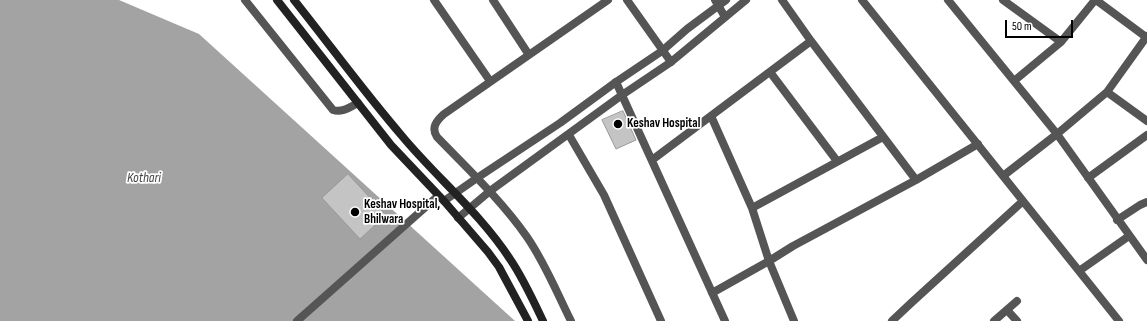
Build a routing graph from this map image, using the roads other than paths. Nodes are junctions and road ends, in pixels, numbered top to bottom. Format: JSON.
{"nodes":[{"id":1,"x":245,"y":0,"type":"edge"},
{"id":2,"x":277,"y":0,"type":"edge"},
{"id":3,"x":294,"y":0,"type":"edge"},
{"id":4,"x":434,"y":0,"type":"edge"},
{"id":5,"x":492,"y":0,"type":"edge"},
{"id":6,"x":608,"y":0,"type":"edge"},
{"id":7,"x":627,"y":0,"type":"edge"},
{"id":8,"x":746,"y":0,"type":"edge"},
{"id":9,"x":782,"y":0,"type":"edge"},
{"id":10,"x":862,"y":0,"type":"edge"},
{"id":11,"x":949,"y":0,"type":"edge"},
{"id":12,"x":1003,"y":0,"type":"edge"},
{"id":13,"x":1095,"y":0,"type":"edge"},
{"id":14,"x":720,"y":2,"type":"edge"},
{"id":15,"x":725,"y":17,"type":"junction"},
{"id":16,"x":1147,"y":36,"type":"edge"},
{"id":17,"x":811,"y":42,"type":"junction"},
{"id":18,"x":1061,"y":42,"type":"junction"},
{"id":19,"x":662,"y":51,"type":"junction"},
{"id":20,"x":529,"y":55,"type":"junction"},
{"id":21,"x":671,"y":62,"type":"junction"},
{"id":22,"x":770,"y":72,"type":"junction"},
{"id":23,"x":490,"y":81,"type":"junction"},
{"id":24,"x":1014,"y":81,"type":"junction"},
{"id":25,"x":616,"y":82,"type":"junction"},
{"id":26,"x":1107,"y":92,"type":"junction"},
{"id":27,"x":622,"y":95,"type":"junction"},
{"id":28,"x":358,"y":103,"type":"junction"},
{"id":29,"x":711,"y":116,"type":"junction"},
{"id":30,"x":1147,"y":122,"type":"edge"},
{"id":31,"x":1057,"y":134,"type":"junction"},
{"id":32,"x":569,"y":135,"type":"junction"},
{"id":33,"x":1147,"y":135,"type":"edge"},
{"id":34,"x":883,"y":137,"type":"junction"},
{"id":35,"x":978,"y":144,"type":"junction"},
{"id":36,"x":652,"y":160,"type":"junction"},
{"id":37,"x":837,"y":161,"type":"junction"},
{"id":38,"x":1003,"y":176,"type":"junction"},
{"id":39,"x":476,"y":178,"type":"junction"},
{"id":40,"x":1088,"y":178,"type":"junction"},
{"id":41,"x":916,"y":180,"type":"junction"},
{"id":42,"x":455,"y":192,"type":"junction"},
{"id":43,"x":490,"y":192,"type":"junction"},
{"id":44,"x":441,"y":198,"type":"junction"},
{"id":45,"x":1023,"y":201,"type":"junction"},
{"id":46,"x":1147,"y":202,"type":"edge"},
{"id":47,"x":470,"y":208,"type":"junction"},
{"id":48,"x":752,"y":208,"type":"junction"},
{"id":49,"x":458,"y":218,"type":"junction"},
{"id":50,"x":1117,"y":220,"type":"junction"},
{"id":51,"x":1129,"y":236,"type":"junction"},
{"id":52,"x":1147,"y":260,"type":"edge"},
{"id":53,"x":769,"y":261,"type":"junction"},
{"id":54,"x":1079,"y":271,"type":"junction"},
{"id":55,"x":712,"y":292,"type":"junction"},
{"id":56,"x":1017,"y":301,"type":"dead end"},
{"id":57,"x":1007,"y":310,"type":"junction"},
{"id":58,"x":297,"y":321,"type":"edge"},
{"id":59,"x":528,"y":321,"type":"edge"},
{"id":60,"x":543,"y":321,"type":"edge"},
{"id":61,"x":570,"y":321,"type":"edge"},
{"id":62,"x":661,"y":321,"type":"edge"},
{"id":63,"x":725,"y":321,"type":"edge"},
{"id":64,"x":794,"y":321,"type":"edge"},
{"id":65,"x":892,"y":321,"type":"edge"},
{"id":66,"x":994,"y":321,"type":"edge"},
{"id":67,"x":1017,"y":321,"type":"edge"},
{"id":68,"x":1119,"y":321,"type":"edge"}],
"edges":[{"from":1,"to":28,"type":"street"},
{"from":2,"to":28,"type":"main road"},
{"from":3,"to":42,"type":"main road"},
{"from":4,"to":23,"type":"street"},
{"from":5,"to":20,"type":"street"},
{"from":6,"to":20,"type":"street"},
{"from":7,"to":19,"type":"street"},
{"from":8,"to":15,"type":"street"},
{"from":9,"to":17,"type":"street"},
{"from":10,"to":35,"type":"street"},
{"from":11,"to":24,"type":"street"},
{"from":12,"to":18,"type":"street"},
{"from":13,"to":16,"type":"street"},
{"from":13,"to":18,"type":"street"},
{"from":14,"to":15,"type":"street"},
{"from":14,"to":19,"type":"street"},
{"from":15,"to":21,"type":"street"},
{"from":16,"to":26,"type":"street"},
{"from":17,"to":22,"type":"street"},
{"from":17,"to":34,"type":"street"},
{"from":18,"to":24,"type":"street"},
{"from":19,"to":21,"type":"street"},
{"from":19,"to":25,"type":"street"},
{"from":20,"to":23,"type":"street"},
{"from":21,"to":27,"type":"street"},
{"from":22,"to":29,"type":"street"},
{"from":22,"to":37,"type":"street"},
{"from":23,"to":39,"type":"street"},
{"from":24,"to":31,"type":"street"},
{"from":25,"to":27,"type":"street"},
{"from":25,"to":39,"type":"street"},
{"from":26,"to":30,"type":"street"},
{"from":26,"to":31,"type":"street"},
{"from":27,"to":32,"type":"street"},
{"from":27,"to":36,"type":"street"},
{"from":28,"to":44,"type":"main road"},
{"from":29,"to":36,"type":"street"},
{"from":29,"to":48,"type":"street"},
{"from":31,"to":38,"type":"street"},
{"from":31,"to":40,"type":"street"},
{"from":32,"to":43,"type":"street"},
{"from":32,"to":62,"type":"street"},
{"from":33,"to":40,"type":"street"},
{"from":34,"to":37,"type":"street"},
{"from":34,"to":41,"type":"street"},
{"from":35,"to":38,"type":"street"},
{"from":35,"to":41,"type":"street"},
{"from":36,"to":55,"type":"street"},
{"from":37,"to":48,"type":"street"},
{"from":38,"to":45,"type":"street"},
{"from":39,"to":42,"type":"street"},
{"from":39,"to":43,"type":"street"},
{"from":40,"to":50,"type":"street"},
{"from":41,"to":53,"type":"street"},
{"from":42,"to":44,"type":"street"},
{"from":42,"to":47,"type":"main road"},
{"from":43,"to":47,"type":"street"},
{"from":43,"to":61,"type":"street"},
{"from":44,"to":49,"type":"main road"},
{"from":44,"to":58,"type":"street"},
{"from":45,"to":54,"type":"street"},
{"from":45,"to":65,"type":"street"},
{"from":46,"to":50,"type":"street"},
{"from":47,"to":49,"type":"street"},
{"from":47,"to":60,"type":"main road"},
{"from":48,"to":53,"type":"street"},
{"from":49,"to":59,"type":"main road"},
{"from":50,"to":51,"type":"street"},
{"from":51,"to":52,"type":"street"},
{"from":51,"to":54,"type":"street"},
{"from":53,"to":55,"type":"street"},
{"from":53,"to":64,"type":"street"},
{"from":54,"to":68,"type":"street"},
{"from":55,"to":63,"type":"street"},
{"from":56,"to":57,"type":"street"},
{"from":57,"to":66,"type":"street"},
{"from":57,"to":67,"type":"street"}]}
